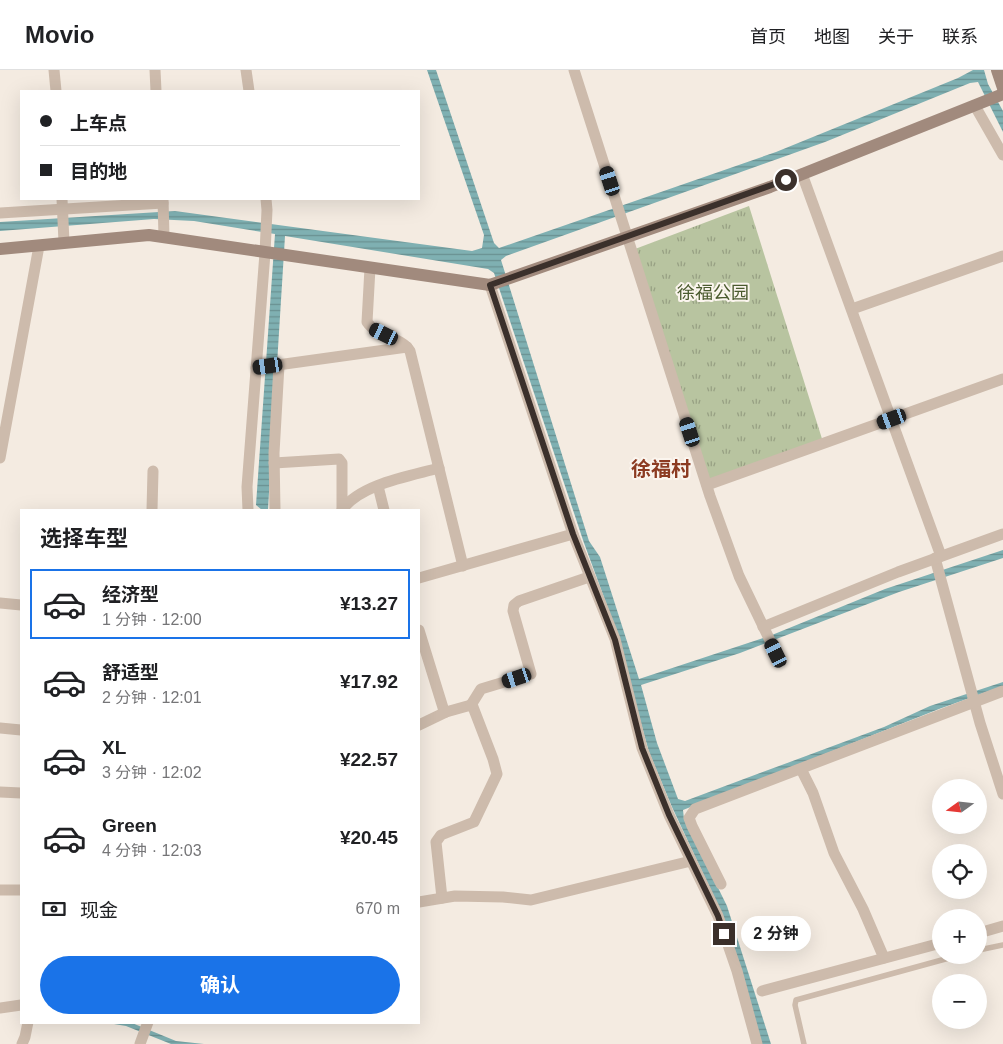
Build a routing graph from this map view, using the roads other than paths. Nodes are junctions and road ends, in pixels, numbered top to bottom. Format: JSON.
{"nodes":[{"id":1,"x":54,"y":70,"type":"edge"},
{"id":2,"x":155,"y":70,"type":"edge"},
{"id":3,"x":246,"y":70,"type":"edge"},
{"id":4,"x":574,"y":70,"type":"edge"},
{"id":5,"x":997,"y":70,"type":"edge"},
{"id":6,"x":1003,"y":88,"type":"edge"},
{"id":7,"x":56,"y":90,"type":"edge"},
{"id":8,"x":156,"y":90,"type":"edge"},
{"id":9,"x":249,"y":90,"type":"edge"},
{"id":10,"x":1003,"y":94,"type":"edge"},
{"id":11,"x":975,"y":106,"type":"junction"},
{"id":12,"x":1003,"y":155,"type":"edge"},
{"id":13,"x":802,"y":174,"type":"junction"},
{"id":14,"x":266,"y":200,"type":"edge"},
{"id":15,"x":163,"y":201,"type":"edge"},
{"id":16,"x":63,"y":204,"type":"edge"},
{"id":17,"x":0,"y":213,"type":"edge"},
{"id":18,"x":628,"y":236,"type":"junction"},
{"id":19,"x":164,"y":237,"type":"junction"},
{"id":20,"x":64,"y":242,"type":"junction"},
{"id":21,"x":39,"y":246,"type":"junction"},
{"id":22,"x":0,"y":249,"type":"edge"},
{"id":23,"x":265,"y":253,"type":"junction"},
{"id":24,"x":1003,"y":256,"type":"edge"},
{"id":25,"x":370,"y":268,"type":"junction"},
{"id":26,"x":490,"y":285,"type":"junction"},
{"id":27,"x":852,"y":309,"type":"junction"},
{"id":28,"x":407,"y":346,"type":"junction"},
{"id":29,"x":279,"y":365,"type":"junction"},
{"id":30,"x":256,"y":368,"type":"junction"},
{"id":31,"x":1003,"y":380,"type":"edge"},
{"id":32,"x":892,"y":419,"type":"junction"},
{"id":33,"x":0,"y":458,"type":"edge"},
{"id":34,"x":274,"y":463,"type":"junction"},
{"id":35,"x":439,"y":468,"type":"junction"},
{"id":36,"x":153,"y":471,"type":"dead end"},
{"id":37,"x":707,"y":485,"type":"junction"},
{"id":38,"x":378,"y":486,"type":"junction"},
{"id":39,"x":152,"y":509,"type":"edge"},
{"id":40,"x":248,"y":509,"type":"edge"},
{"id":41,"x":275,"y":509,"type":"edge"},
{"id":42,"x":342,"y":509,"type":"edge"},
{"id":43,"x":343,"y":509,"type":"edge"},
{"id":44,"x":384,"y":509,"type":"edge"},
{"id":45,"x":573,"y":534,"type":"junction"},
{"id":46,"x":1003,"y":534,"type":"edge"},
{"id":47,"x":938,"y":557,"type":"junction"},
{"id":48,"x":463,"y":566,"type":"junction"},
{"id":49,"x":589,"y":577,"type":"junction"},
{"id":50,"x":420,"y":578,"type":"edge"},
{"id":51,"x":0,"y":603,"type":"edge"},
{"id":52,"x":20,"y":605,"type":"edge"},
{"id":53,"x":763,"y":626,"type":"junction"},
{"id":54,"x":420,"y":633,"type":"edge"},
{"id":55,"x":776,"y":653,"type":"dead end"},
{"id":56,"x":1003,"y":691,"type":"edge"},
{"id":57,"x":974,"y":701,"type":"junction"},
{"id":58,"x":471,"y":706,"type":"junction"},
{"id":59,"x":446,"y":712,"type":"junction"},
{"id":60,"x":420,"y":725,"type":"edge"},
{"id":61,"x":0,"y":728,"type":"edge"},
{"id":62,"x":20,"y":730,"type":"edge"},
{"id":63,"x":801,"y":769,"type":"junction"},
{"id":64,"x":0,"y":792,"type":"edge"},
{"id":65,"x":20,"y":793,"type":"edge"},
{"id":66,"x":1003,"y":794,"type":"edge"},
{"id":67,"x":692,"y":861,"type":"junction"},
{"id":68,"x":721,"y":884,"type":"dead end"},
{"id":69,"x":0,"y":890,"type":"edge"},
{"id":70,"x":20,"y":890,"type":"edge"},
{"id":71,"x":442,"y":898,"type":"junction"},
{"id":72,"x":420,"y":902,"type":"edge"},
{"id":73,"x":1003,"y":926,"type":"edge"},
{"id":74,"x":987,"y":931,"type":"edge"},
{"id":75,"x":932,"y":945,"type":"edge"},
{"id":76,"x":1003,"y":945,"type":"edge"},
{"id":77,"x":987,"y":948,"type":"edge"},
{"id":78,"x":884,"y":958,"type":"junction"},
{"id":79,"x":932,"y":963,"type":"edge"},
{"id":80,"x":762,"y":991,"type":"dead end"},
{"id":81,"x":20,"y":1005,"type":"edge"},
{"id":82,"x":0,"y":1008,"type":"edge"},
{"id":83,"x":28,"y":1024,"type":"edge"},
{"id":84,"x":147,"y":1024,"type":"edge"},
{"id":85,"x":22,"y":1044,"type":"edge"},
{"id":86,"x":142,"y":1044,"type":"edge"},
{"id":87,"x":757,"y":1044,"type":"edge"},
{"id":88,"x":804,"y":1044,"type":"edge"}],
"edges":[{"from":1,"to":7,"type":"street"},
{"from":2,"to":8,"type":"street"},
{"from":3,"to":9,"type":"street"},
{"from":4,"to":18,"type":"street"},
{"from":5,"to":6,"type":"street"},
{"from":10,"to":11,"type":"street"},
{"from":11,"to":12,"type":"street"},
{"from":11,"to":13,"type":"street"},
{"from":13,"to":18,"type":"street"},
{"from":13,"to":27,"type":"street"},
{"from":14,"to":23,"type":"street"},
{"from":15,"to":16,"type":"street"},
{"from":15,"to":19,"type":"street"},
{"from":16,"to":17,"type":"street"},
{"from":16,"to":20,"type":"street"},
{"from":18,"to":26,"type":"street"},
{"from":18,"to":37,"type":"street"},
{"from":19,"to":20,"type":"street"},
{"from":19,"to":23,"type":"street"},
{"from":20,"to":21,"type":"street"},
{"from":21,"to":22,"type":"street"},
{"from":21,"to":33,"type":"street"},
{"from":23,"to":25,"type":"street"},
{"from":23,"to":30,"type":"street"},
{"from":24,"to":27,"type":"street"},
{"from":25,"to":26,"type":"street"},
{"from":25,"to":28,"type":"street"},
{"from":26,"to":45,"type":"street"},
{"from":27,"to":32,"type":"street"},
{"from":28,"to":29,"type":"street"},
{"from":28,"to":35,"type":"street"},
{"from":29,"to":30,"type":"street"},
{"from":29,"to":34,"type":"street"},
{"from":30,"to":40,"type":"street"},
{"from":31,"to":32,"type":"street"},
{"from":32,"to":37,"type":"street"},
{"from":32,"to":47,"type":"street"},
{"from":34,"to":41,"type":"street"},
{"from":34,"to":42,"type":"street"},
{"from":35,"to":38,"type":"street"},
{"from":35,"to":48,"type":"street"},
{"from":36,"to":39,"type":"street"},
{"from":37,"to":53,"type":"street"},
{"from":38,"to":43,"type":"street"},
{"from":38,"to":44,"type":"street"},
{"from":45,"to":48,"type":"street"},
{"from":45,"to":49,"type":"street"},
{"from":46,"to":47,"type":"street"},
{"from":47,"to":53,"type":"street"},
{"from":47,"to":57,"type":"street"},
{"from":48,"to":50,"type":"street"},
{"from":49,"to":58,"type":"street"},
{"from":49,"to":67,"type":"street"},
{"from":51,"to":52,"type":"street"},
{"from":53,"to":55,"type":"street"},
{"from":54,"to":59,"type":"street"},
{"from":56,"to":57,"type":"street"},
{"from":57,"to":63,"type":"street"},
{"from":57,"to":66,"type":"street"},
{"from":58,"to":59,"type":"street"},
{"from":58,"to":71,"type":"street"},
{"from":59,"to":60,"type":"street"},
{"from":61,"to":62,"type":"street"},
{"from":63,"to":68,"type":"street"},
{"from":63,"to":78,"type":"street"},
{"from":64,"to":65,"type":"street"},
{"from":67,"to":71,"type":"street"},
{"from":67,"to":87,"type":"street"},
{"from":69,"to":70,"type":"street"},
{"from":71,"to":72,"type":"street"},
{"from":73,"to":74,"type":"street"},
{"from":75,"to":78,"type":"street"},
{"from":76,"to":77,"type":"lane"},
{"from":78,"to":80,"type":"street"},
{"from":79,"to":88,"type":"lane"},
{"from":81,"to":82,"type":"street"},
{"from":83,"to":85,"type":"street"},
{"from":84,"to":86,"type":"street"}]}
